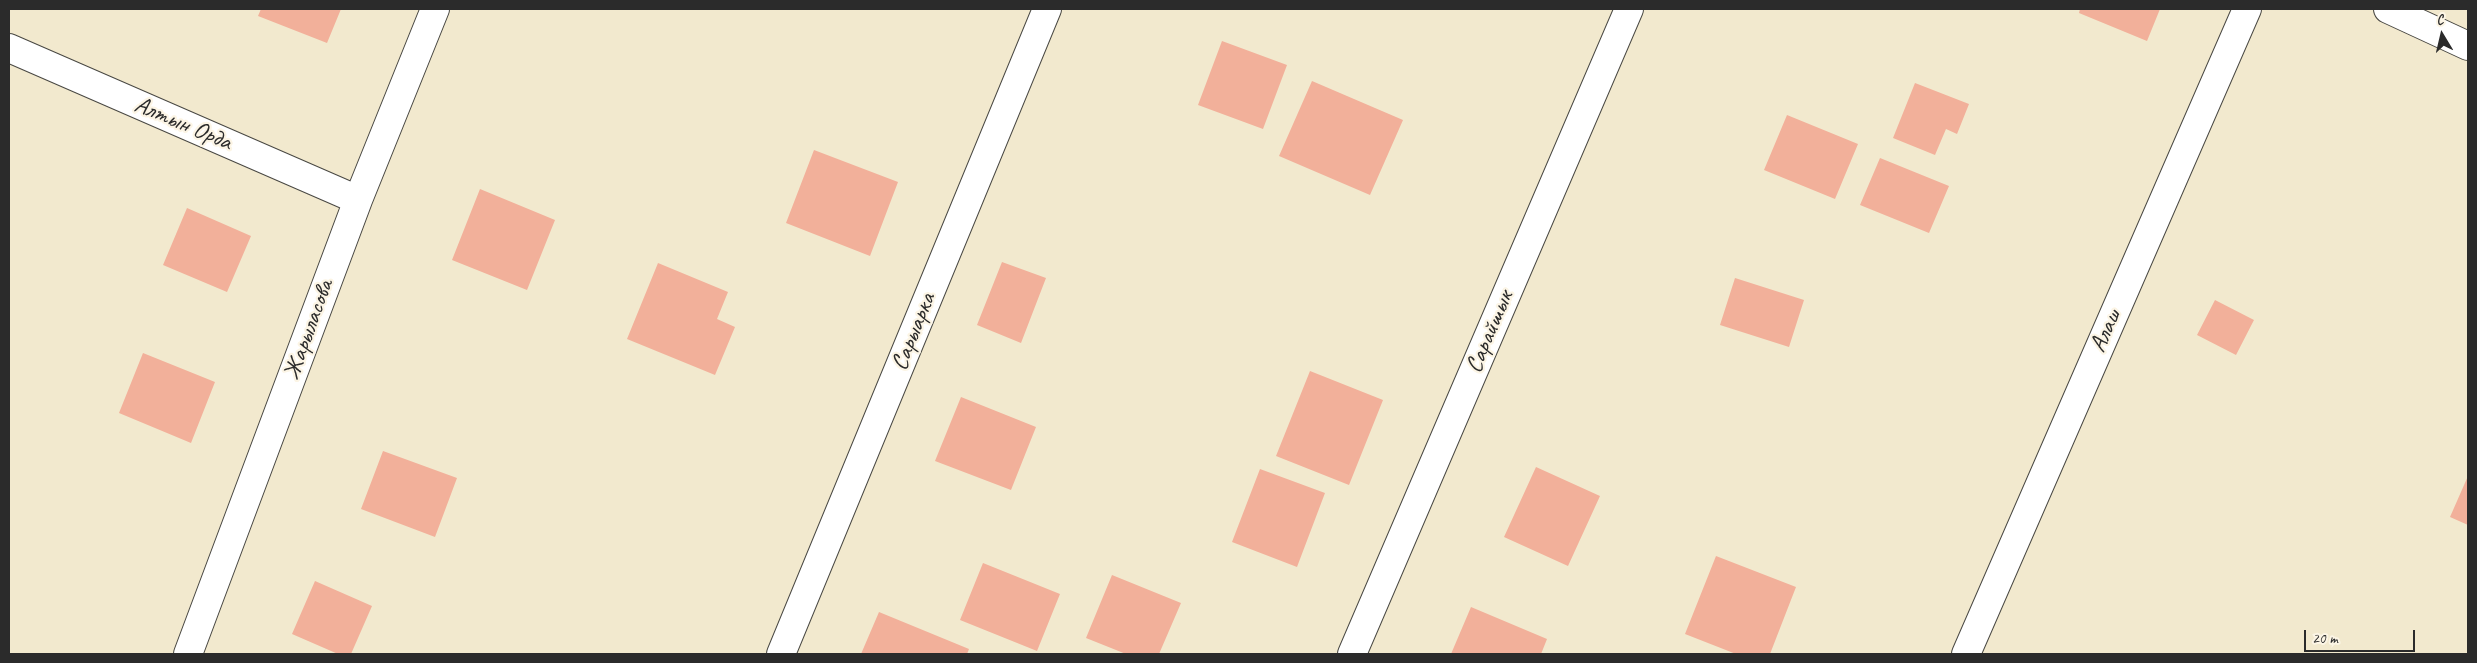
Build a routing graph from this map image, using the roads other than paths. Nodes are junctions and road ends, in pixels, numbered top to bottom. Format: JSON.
{"nodes":[{"id":1,"x":435,"y":9,"type":"edge"},
{"id":2,"x":1047,"y":9,"type":"edge"},
{"id":3,"x":1629,"y":9,"type":"edge"},
{"id":4,"x":2247,"y":9,"type":"edge"},
{"id":5,"x":2388,"y":9,"type":"edge"},
{"id":6,"x":2468,"y":46,"type":"edge"},
{"id":7,"x":9,"y":48,"type":"edge"},
{"id":8,"x":358,"y":200,"type":"junction"},
{"id":9,"x":188,"y":654,"type":"edge"},
{"id":10,"x":781,"y":654,"type":"edge"},
{"id":11,"x":1352,"y":654,"type":"edge"},
{"id":12,"x":1966,"y":654,"type":"edge"}],
"edges":[{"from":1,"to":8,"type":"street","name":"Жарыласова"},
{"from":2,"to":10,"type":"street","name":"Сарыарка"},
{"from":3,"to":11,"type":"street","name":"Сарайшык"},
{"from":4,"to":12,"type":"street","name":"Алаш"},
{"from":5,"to":6,"type":"street"},
{"from":7,"to":8,"type":"street","name":"Алтын Орда"},
{"from":8,"to":9,"type":"street","name":"Жарыласова"}]}
